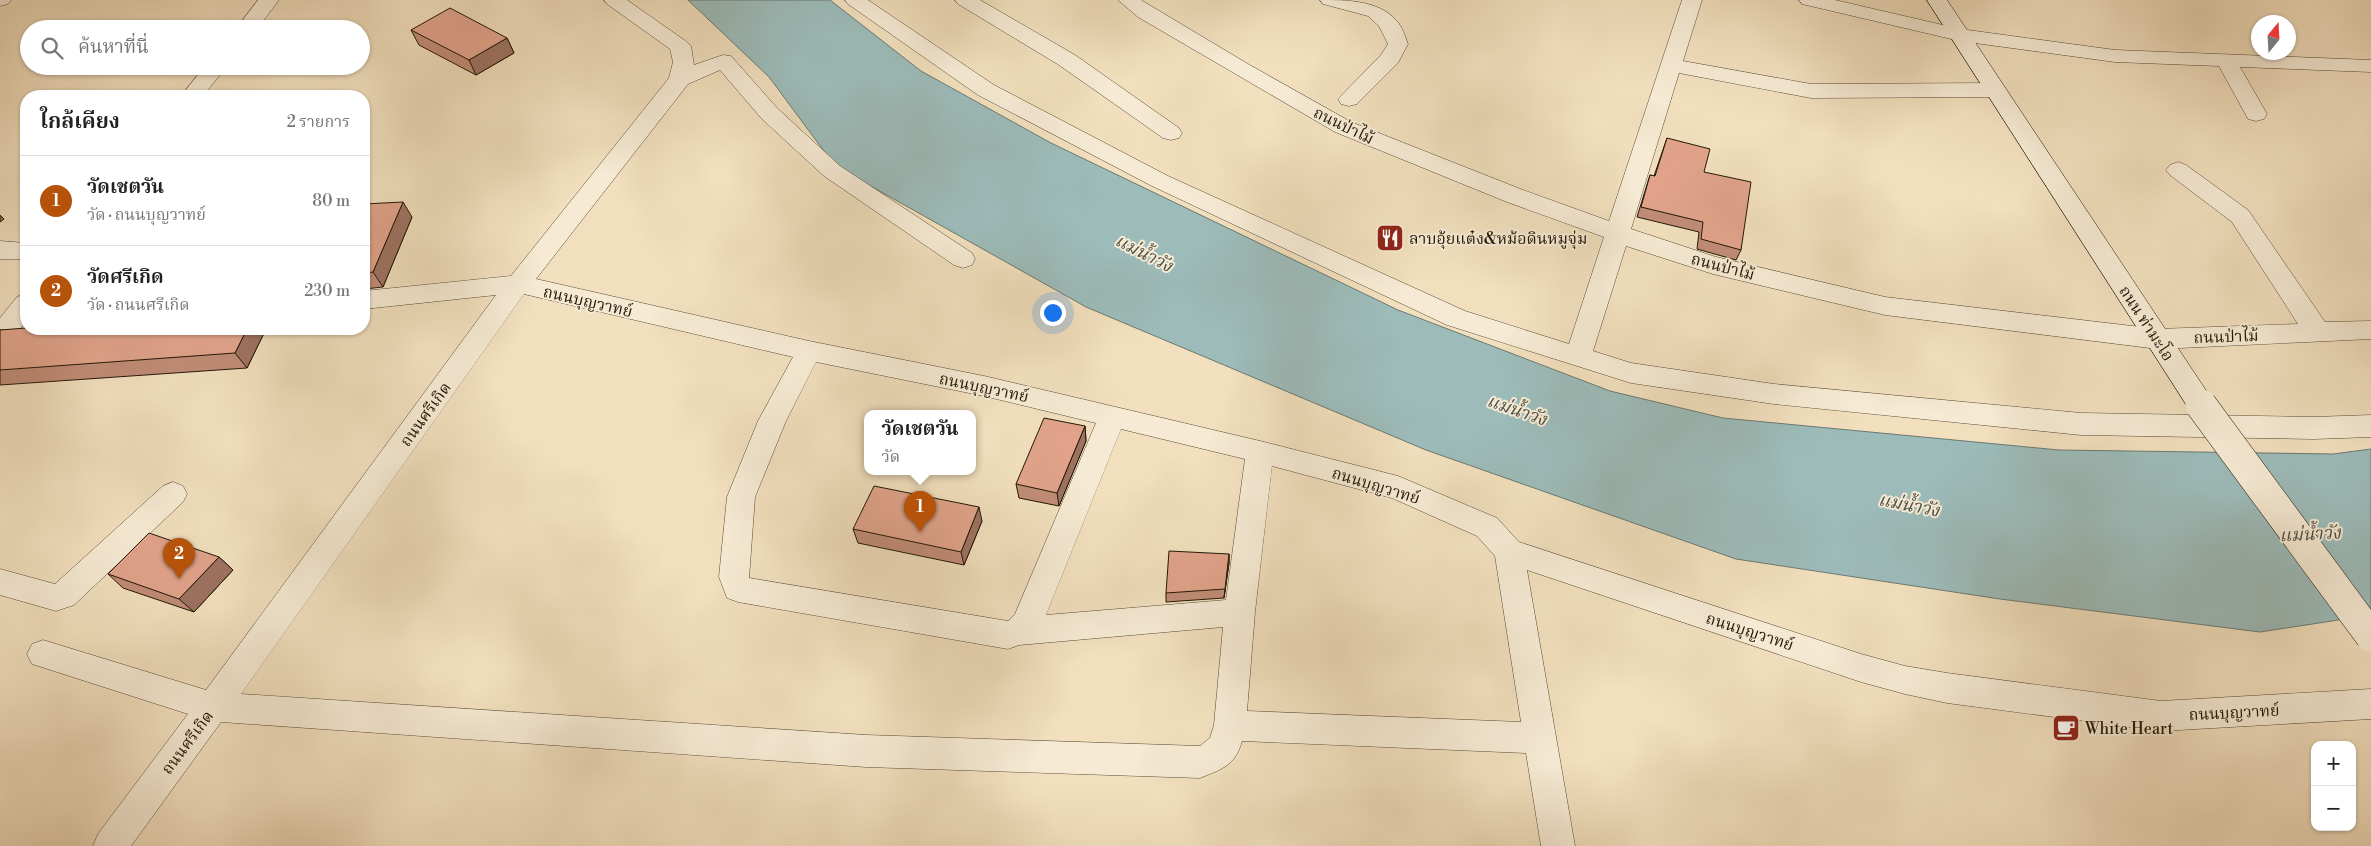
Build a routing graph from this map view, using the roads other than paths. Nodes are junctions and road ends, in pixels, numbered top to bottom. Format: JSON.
{"nodes":[{"id":1,"x":268,"y":0,"type":"edge"},
{"id":2,"x":614,"y":0,"type":"edge"},
{"id":3,"x":965,"y":0,"type":"edge"},
{"id":4,"x":1128,"y":0,"type":"edge"},
{"id":5,"x":1330,"y":0,"type":"edge"},
{"id":6,"x":1692,"y":0,"type":"edge"},
{"id":7,"x":1809,"y":0,"type":"edge"},
{"id":8,"x":1937,"y":0,"type":"edge"},
{"id":9,"x":863,"y":2,"type":"edge"},
{"id":10,"x":253,"y":20,"type":"edge"},
{"id":11,"x":1960,"y":35,"type":"junction"},
{"id":12,"x":2225,"y":59,"type":"junction"},
{"id":13,"x":1671,"y":65,"type":"junction"},
{"id":14,"x":2371,"y":66,"type":"edge"},
{"id":15,"x":209,"y":75,"type":"edge"},
{"id":16,"x":680,"y":80,"type":"junction"},
{"id":17,"x":197,"y":90,"type":"edge"},
{"id":18,"x":1995,"y":90,"type":"junction"},
{"id":19,"x":1350,"y":99,"type":"dead end"},
{"id":20,"x":2256,"y":114,"type":"dead end"},
{"id":21,"x":1171,"y":133,"type":"dead end"},
{"id":22,"x":2178,"y":170,"type":"dead end"},
{"id":23,"x":1617,"y":232,"type":"junction"},
{"id":24,"x":0,"y":250,"type":"edge"},
{"id":25,"x":20,"y":251,"type":"edge"},
{"id":26,"x":963,"y":259,"type":"dead end"},
{"id":27,"x":518,"y":284,"type":"junction"},
{"id":28,"x":370,"y":299,"type":"edge"},
{"id":29,"x":20,"y":312,"type":"edge"},
{"id":30,"x":11,"y":326,"type":"edge"},
{"id":31,"x":2371,"y":330,"type":"edge"},
{"id":32,"x":2318,"y":333,"type":"junction"},
{"id":33,"x":2158,"y":339,"type":"junction"},
{"id":34,"x":809,"y":351,"type":"junction"},
{"id":35,"x":1578,"y":357,"type":"junction"},
{"id":36,"x":1112,"y":417,"type":"junction"},
{"id":37,"x":2371,"y":426,"type":"edge"},
{"id":38,"x":1260,"y":452,"type":"junction"},
{"id":39,"x":174,"y":494,"type":"dead end"},
{"id":40,"x":1509,"y":551,"type":"junction"},
{"id":41,"x":0,"y":582,"type":"edge"},
{"id":42,"x":1240,"y":612,"type":"junction"},
{"id":43,"x":1019,"y":631,"type":"junction"},
{"id":44,"x":2371,"y":636,"type":"edge"},
{"id":45,"x":43,"y":654,"type":"dead end"},
{"id":46,"x":2371,"y":704,"type":"edge"},
{"id":47,"x":213,"y":707,"type":"junction"},
{"id":48,"x":1230,"y":725,"type":"junction"},
{"id":49,"x":1540,"y":738,"type":"junction"},
{"id":50,"x":110,"y":846,"type":"edge"},
{"id":51,"x":1558,"y":846,"type":"edge"}],
"edges":[{"from":1,"to":10,"type":"street"},
{"from":2,"to":16,"type":"street"},
{"from":3,"to":21,"type":"street"},
{"from":4,"to":23,"type":"street","name":"ถนนป่าไม้"},
{"from":5,"to":19,"type":"street"},
{"from":6,"to":13,"type":"street"},
{"from":7,"to":11,"type":"street"},
{"from":8,"to":11,"type":"street","name":"ถนน ท่ามะโอ"},
{"from":9,"to":35,"type":"street"},
{"from":11,"to":12,"type":"street"},
{"from":11,"to":18,"type":"street","name":"ถนน ท่ามะโอ"},
{"from":12,"to":14,"type":"street"},
{"from":12,"to":20,"type":"street"},
{"from":13,"to":18,"type":"street"},
{"from":13,"to":23,"type":"street"},
{"from":15,"to":17,"type":"street"},
{"from":16,"to":26,"type":"street"},
{"from":16,"to":27,"type":"street","name":"ถนนศรีเกิด"},
{"from":18,"to":33,"type":"street","name":"ถนน ท่ามะโอ"},
{"from":22,"to":32,"type":"street"},
{"from":23,"to":33,"type":"street","name":"ถนนป่าไม้"},
{"from":23,"to":35,"type":"street"},
{"from":24,"to":25,"type":"street"},
{"from":27,"to":28,"type":"street","name":"ถนนบุญวาทย์"},
{"from":27,"to":34,"type":"street","name":"ถนนบุญวาทย์"},
{"from":27,"to":47,"type":"street","name":"ถนนศรีเกิด"},
{"from":29,"to":30,"type":"street"},
{"from":31,"to":32,"type":"street","name":"ถนนป่าไม้"},
{"from":32,"to":33,"type":"street","name":"ถนนป่าไม้"},
{"from":33,"to":44,"type":"street","name":"ถนน ท่ามะโอ","bridge":true},
{"from":34,"to":36,"type":"street","name":"ถนนบุญวาทย์"},
{"from":34,"to":43,"type":"street"},
{"from":35,"to":37,"type":"street"},
{"from":36,"to":38,"type":"street","name":"ถนนบุญวาทย์"},
{"from":36,"to":43,"type":"street"},
{"from":38,"to":40,"type":"street","name":"ถนนบุญวาทย์"},
{"from":38,"to":42,"type":"street"},
{"from":39,"to":41,"type":"street"},
{"from":40,"to":46,"type":"street","name":"ถนนบุญวาทย์"},
{"from":40,"to":49,"type":"street"},
{"from":42,"to":43,"type":"street"},
{"from":42,"to":48,"type":"street"},
{"from":45,"to":47,"type":"street"},
{"from":47,"to":48,"type":"street"},
{"from":47,"to":50,"type":"street","name":"ถนนศรีเกิด"},
{"from":48,"to":49,"type":"street"},
{"from":49,"to":51,"type":"street"}]}
